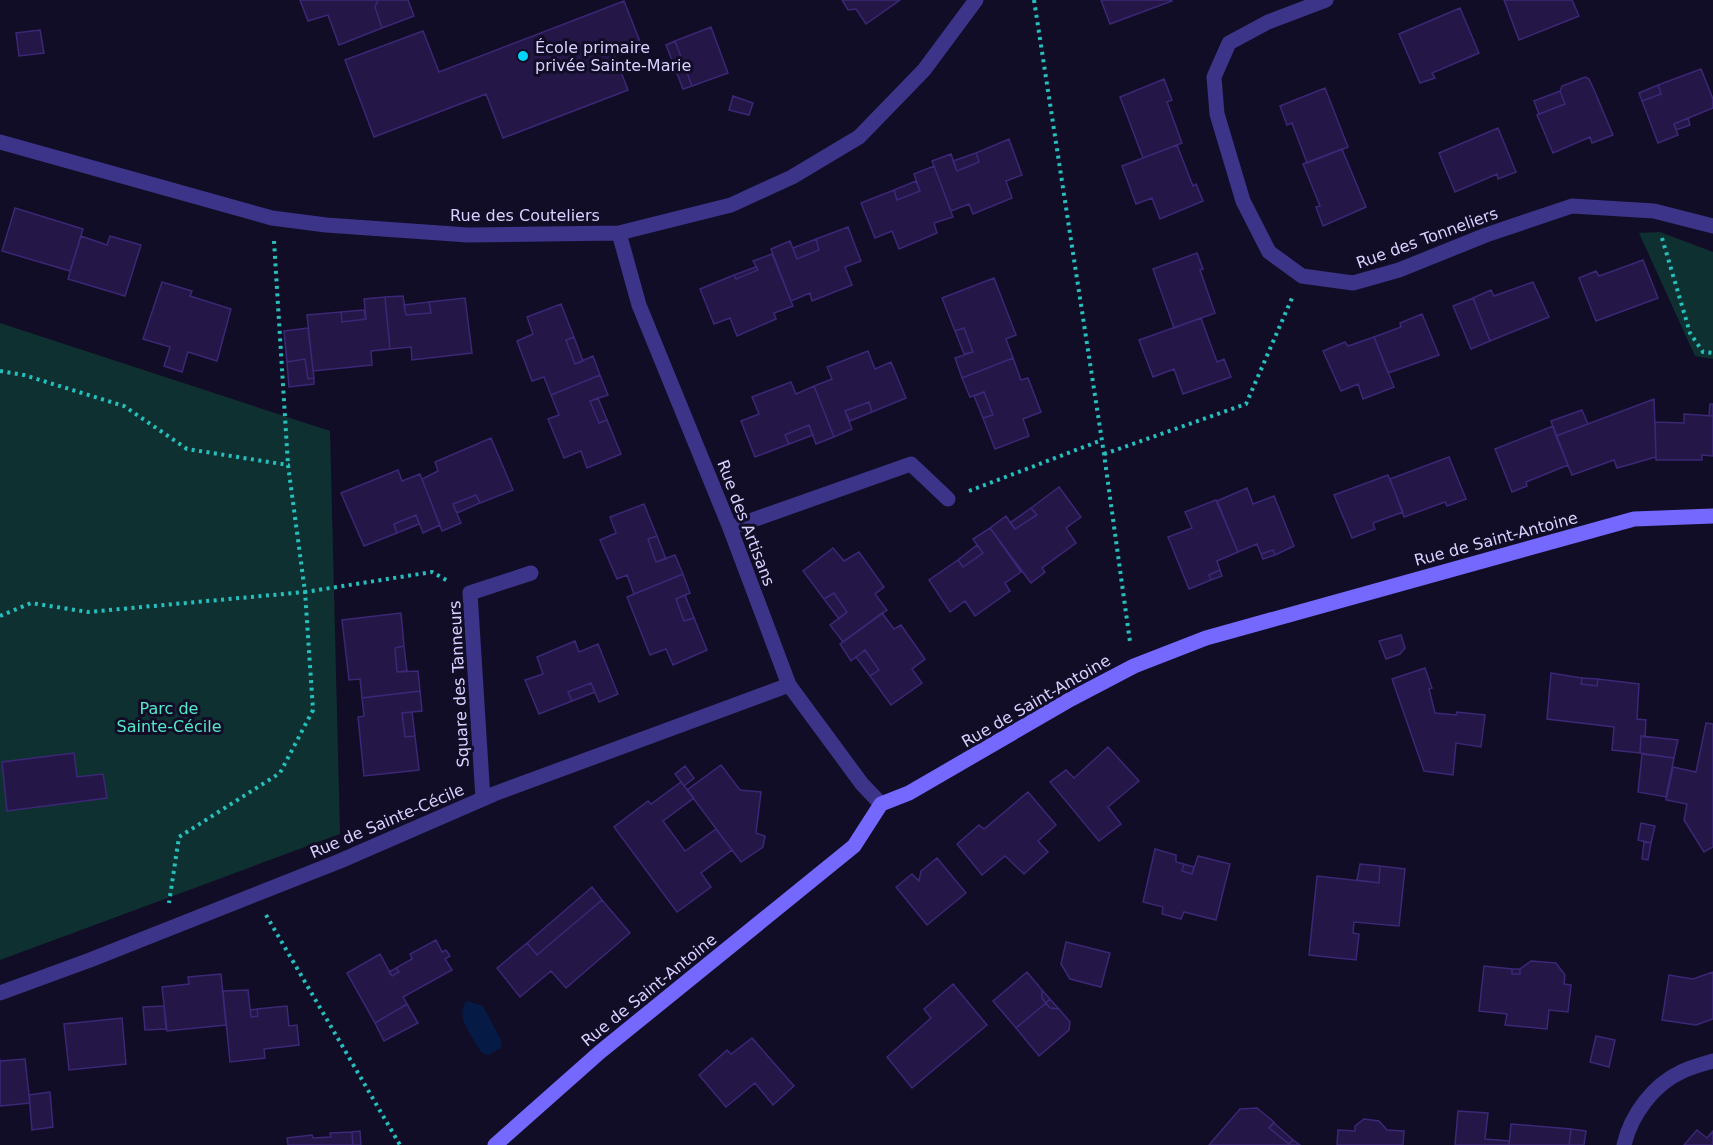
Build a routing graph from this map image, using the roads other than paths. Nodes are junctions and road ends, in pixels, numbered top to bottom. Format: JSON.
{"nodes":[{"id":1,"x":976,"y":0,"type":"edge"},
{"id":2,"x":1326,"y":0,"type":"edge"},
{"id":3,"x":0,"y":142,"type":"edge"},
{"id":4,"x":1713,"y":226,"type":"edge"},
{"id":5,"x":619,"y":233,"type":"junction"},
{"id":6,"x":948,"y":499,"type":"road end"},
{"id":7,"x":1713,"y":516,"type":"edge"},
{"id":8,"x":730,"y":528,"type":"junction"},
{"id":9,"x":531,"y":573,"type":"dead end"},
{"id":10,"x":789,"y":685,"type":"junction"},
{"id":11,"x":483,"y":799,"type":"junction"},
{"id":12,"x":881,"y":804,"type":"junction"},
{"id":13,"x":0,"y":993,"type":"edge"},
{"id":14,"x":1713,"y":1061,"type":"edge"},
{"id":15,"x":495,"y":1145,"type":"edge"},
{"id":16,"x":1624,"y":1145,"type":"edge"}],
"edges":[{"from":1,"to":5,"type":"street","name":"Rue des Couteliers"},
{"from":2,"to":4,"type":"street","name":"Rue des Tonneliers"},
{"from":3,"to":5,"type":"street","name":"Rue des Couteliers"},
{"from":5,"to":8,"type":"street","name":"Rue des Artisans"},
{"from":6,"to":8,"type":"street"},
{"from":7,"to":12,"type":"street","name":"Rue de Saint-Antoine"},
{"from":8,"to":10,"type":"street","name":"Rue des Artisans"},
{"from":9,"to":11,"type":"street","name":"Square des Tanneurs"},
{"from":10,"to":11,"type":"street","name":"Rue de Sainte-Cécile"},
{"from":10,"to":12,"type":"street","name":"Rue des Artisans"},
{"from":11,"to":13,"type":"street","name":"Rue de Sainte-Cécile"},
{"from":12,"to":15,"type":"street","name":"Rue de Saint-Antoine"},
{"from":14,"to":16,"type":"street"}]}
